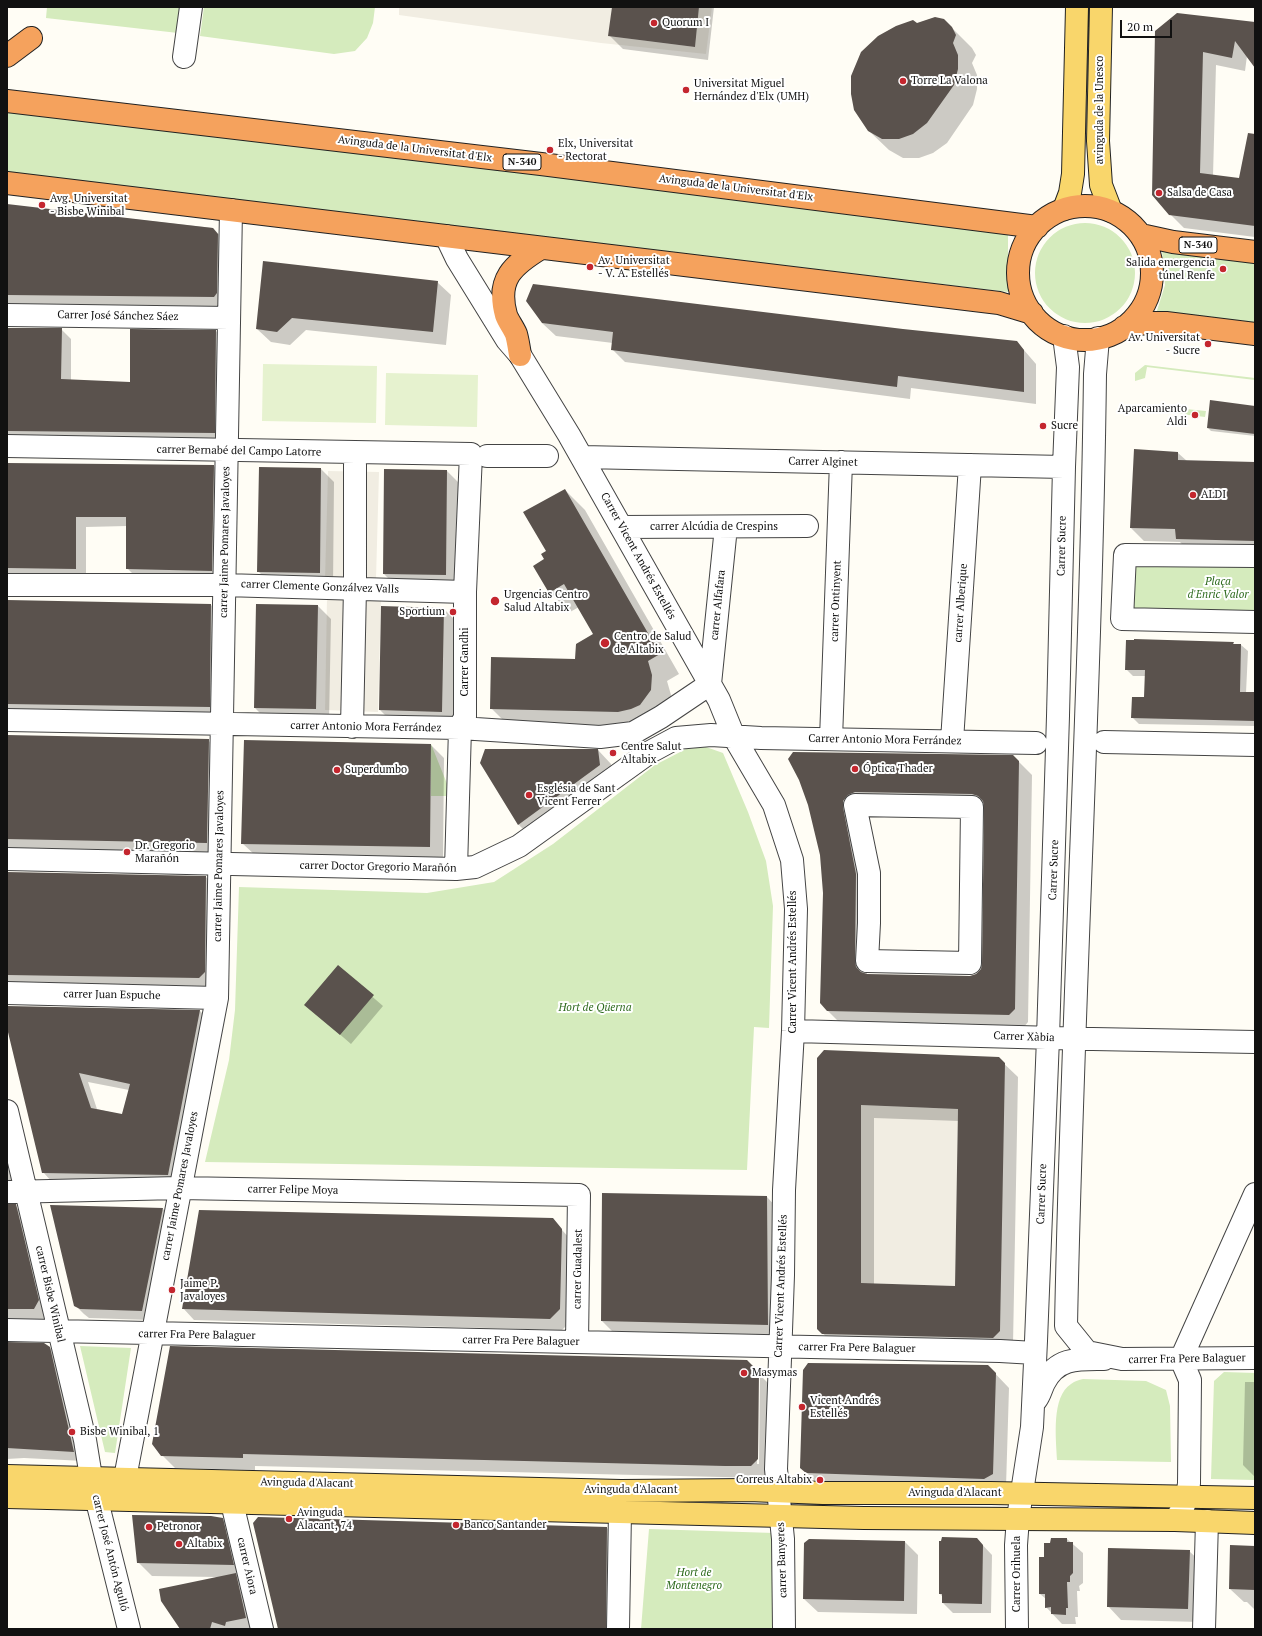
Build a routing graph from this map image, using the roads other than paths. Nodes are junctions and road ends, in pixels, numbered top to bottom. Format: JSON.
{"nodes":[{"id":1,"x":191,"y":7,"type":"edge"},
{"id":2,"x":1077,"y":7,"type":"edge"},
{"id":3,"x":1101,"y":7,"type":"edge"},
{"id":4,"x":31,"y":38,"type":"dead end"},
{"id":5,"x":7,"y":56,"type":"edge"},
{"id":6,"x":184,"y":57,"type":"dead end"},
{"id":7,"x":7,"y":101,"type":"edge"},
{"id":8,"x":7,"y":183,"type":"edge"},
{"id":9,"x":1064,"y":209,"type":"junction"},
{"id":10,"x":231,"y":210,"type":"junction"},
{"id":11,"x":1111,"y":211,"type":"junction"},
{"id":12,"x":1037,"y":226,"type":"junction"},
{"id":13,"x":1141,"y":235,"type":"junction"},
{"id":14,"x":446,"y":236,"type":"junction"},
{"id":15,"x":541,"y":248,"type":"junction"},
{"id":16,"x":1255,"y":252,"type":"edge"},
{"id":17,"x":1032,"y":313,"type":"junction"},
{"id":18,"x":7,"y":315,"type":"edge"},
{"id":19,"x":229,"y":318,"type":"junction"},
{"id":20,"x":1124,"y":327,"type":"junction"},
{"id":21,"x":1255,"y":334,"type":"edge"},
{"id":22,"x":1064,"y":336,"type":"junction"},
{"id":23,"x":1098,"y":338,"type":"junction"},
{"id":24,"x":520,"y":355,"type":"junction"},
{"id":25,"x":7,"y":446,"type":"edge"},
{"id":26,"x":227,"y":451,"type":"junction"},
{"id":27,"x":479,"y":455,"type":"junction"},
{"id":28,"x":547,"y":456,"type":"dead end"},
{"id":29,"x":582,"y":457,"type":"junction"},
{"id":30,"x":842,"y":462,"type":"junction"},
{"id":31,"x":970,"y":465,"type":"junction"},
{"id":32,"x":355,"y":466,"type":"dead end"},
{"id":33,"x":1064,"y":467,"type":"junction"},
{"id":34,"x":807,"y":526,"type":"dead end"},
{"id":35,"x":621,"y":527,"type":"junction"},
{"id":36,"x":726,"y":527,"type":"junction"},
{"id":37,"x":1255,"y":556,"type":"edge"},
{"id":38,"x":7,"y":585,"type":"edge"},
{"id":39,"x":224,"y":585,"type":"junction"},
{"id":40,"x":355,"y":588,"type":"junction"},
{"id":41,"x":465,"y":592,"type":"junction"},
{"id":42,"x":1255,"y":622,"type":"edge"},
{"id":43,"x":710,"y":684,"type":"junction"},
{"id":44,"x":7,"y":720,"type":"edge"},
{"id":45,"x":222,"y":723,"type":"junction"},
{"id":46,"x":352,"y":727,"type":"junction"},
{"id":47,"x":460,"y":728,"type":"junction"},
{"id":48,"x":734,"y":737,"type":"junction"},
{"id":49,"x":830,"y":739,"type":"junction"},
{"id":50,"x":952,"y":741,"type":"junction"},
{"id":51,"x":1036,"y":742,"type":"dead end"},
{"id":52,"x":1104,"y":742,"type":"dead end"},
{"id":53,"x":1255,"y":745,"type":"edge"},
{"id":54,"x":972,"y":807,"type":"joint"},
{"id":55,"x":7,"y":859,"type":"edge"},
{"id":56,"x":219,"y":864,"type":"junction"},
{"id":57,"x":456,"y":869,"type":"junction"},
{"id":58,"x":7,"y":993,"type":"edge"},
{"id":59,"x":217,"y":998,"type":"junction"},
{"id":60,"x":793,"y":1031,"type":"junction"},
{"id":61,"x":1048,"y":1038,"type":"junction"},
{"id":62,"x":1075,"y":1039,"type":"junction"},
{"id":63,"x":1255,"y":1042,"type":"edge"},
{"id":64,"x":7,"y":1111,"type":"edge"},
{"id":65,"x":179,"y":1188,"type":"junction"},
{"id":66,"x":17,"y":1192,"type":"edge"},
{"id":67,"x":1255,"y":1194,"type":"edge"},
{"id":68,"x":579,"y":1195,"type":"joint"},
{"id":69,"x":7,"y":1330,"type":"edge"},
{"id":70,"x":59,"y":1331,"type":"junction"},
{"id":71,"x":151,"y":1334,"type":"junction"},
{"id":72,"x":577,"y":1342,"type":"junction"},
{"id":73,"x":779,"y":1346,"type":"junction"},
{"id":74,"x":1035,"y":1353,"type":"junction"},
{"id":75,"x":1255,"y":1358,"type":"edge"},
{"id":76,"x":1122,"y":1359,"type":"junction"},
{"id":77,"x":1181,"y":1359,"type":"junction"},
{"id":78,"x":1033,"y":1404,"type":"junction"},
{"id":79,"x":7,"y":1476,"type":"edge"},
{"id":80,"x":91,"y":1477,"type":"junction"},
{"id":81,"x":125,"y":1478,"type":"junction"},
{"id":82,"x":778,"y":1491,"type":"junction"},
{"id":83,"x":1022,"y":1494,"type":"junction"},
{"id":84,"x":1188,"y":1496,"type":"junction"},
{"id":85,"x":7,"y":1497,"type":"edge"},
{"id":86,"x":1255,"y":1498,"type":"edge"},
{"id":87,"x":97,"y":1500,"type":"junction"},
{"id":88,"x":232,"y":1503,"type":"junction"},
{"id":89,"x":620,"y":1512,"type":"junction"},
{"id":90,"x":781,"y":1516,"type":"junction"},
{"id":91,"x":1018,"y":1518,"type":"junction"},
{"id":92,"x":1175,"y":1520,"type":"junction"},
{"id":93,"x":1207,"y":1521,"type":"junction"},
{"id":94,"x":1255,"y":1523,"type":"edge"},
{"id":95,"x":129,"y":1629,"type":"edge"},
{"id":96,"x":262,"y":1629,"type":"edge"},
{"id":97,"x":618,"y":1629,"type":"edge"},
{"id":98,"x":784,"y":1629,"type":"edge"},
{"id":99,"x":1017,"y":1629,"type":"edge"},
{"id":100,"x":1204,"y":1629,"type":"edge"}],
"edges":[{"from":1,"to":6,"type":"street"},
{"from":2,"to":9,"type":"main road"},
{"from":3,"to":11,"type":"main road","name":"avinguda de la Unesco"},
{"from":4,"to":5,"type":"highway"},
{"from":7,"to":12,"type":"highway","name":"Avinguda de la Universitat d'Elx","number":"N-340"},
{"from":8,"to":10,"type":"highway"},
{"from":9,"to":11,"type":"highway"},
{"from":9,"to":12,"type":"highway"},
{"from":10,"to":14,"type":"highway"},
{"from":10,"to":19,"type":"street","name":"carrer Jaime Pomares Javaloyes"},
{"from":11,"to":13,"type":"highway"},
{"from":12,"to":17,"type":"highway"},
{"from":13,"to":16,"type":"highway","number":"N-340"},
{"from":13,"to":20,"type":"highway"},
{"from":14,"to":15,"type":"highway"},
{"from":14,"to":24,"type":"street","name":"Carrer Vicent Andrés Estellés"},
{"from":15,"to":17,"type":"highway"},
{"from":15,"to":24,"type":"highway"},
{"from":17,"to":22,"type":"highway"},
{"from":18,"to":19,"type":"street","name":"Carrer José Sánchez Sáez"},
{"from":19,"to":26,"type":"street","name":"carrer Jaime Pomares Javaloyes"},
{"from":20,"to":21,"type":"highway"},
{"from":20,"to":23,"type":"highway"},
{"from":22,"to":23,"type":"highway"},
{"from":22,"to":33,"type":"street","name":"Carrer Sucre"},
{"from":23,"to":62,"type":"street"},
{"from":24,"to":29,"type":"street","name":"Carrer Vicent Andrés Estellés"},
{"from":25,"to":26,"type":"street","name":"carrer Bernabé del Campo Latorre"},
{"from":26,"to":27,"type":"street","name":"carrer Bernabé del Campo Latorre"},
{"from":26,"to":39,"type":"street","name":"carrer Jaime Pomares Javaloyes"},
{"from":27,"to":28,"type":"street","name":"carrer Bernabé del Campo Latorre"},
{"from":27,"to":41,"type":"street","name":"Carrer Gandhi"},
{"from":29,"to":30,"type":"street","name":"Carrer Alginet"},
{"from":29,"to":35,"type":"street","name":"Carrer Vicent Andrés Estellés"},
{"from":30,"to":31,"type":"street","name":"Carrer Alginet"},
{"from":30,"to":49,"type":"street","name":"carrer Ontinyent"},
{"from":31,"to":33,"type":"street","name":"Carrer Alginet"},
{"from":31,"to":50,"type":"street","name":"carrer Alberique"},
{"from":32,"to":40,"type":"street"},
{"from":33,"to":61,"type":"street","name":"Carrer Sucre"},
{"from":34,"to":36,"type":"street","name":"carrer Alcúdia de Crespins"},
{"from":35,"to":36,"type":"street","name":"carrer Alcúdia de Crespins"},
{"from":35,"to":43,"type":"street","name":"Carrer Vicent Andrés Estellés"},
{"from":36,"to":43,"type":"street","name":"carrer Alfafara"},
{"from":37,"to":42,"type":"street"},
{"from":38,"to":39,"type":"street","name":"carrer Clemente Gonzálvez Valls"},
{"from":39,"to":40,"type":"street","name":"carrer Clemente Gonzálvez Valls"},
{"from":39,"to":45,"type":"street","name":"carrer Jaime Pomares Javaloyes"},
{"from":40,"to":41,"type":"street","name":"carrer Clemente Gonzálvez Valls"},
{"from":40,"to":46,"type":"street"},
{"from":41,"to":47,"type":"street","name":"Carrer Gandhi"},
{"from":43,"to":47,"type":"street","name":"carrer Antonio Mora Ferrández"},
{"from":43,"to":48,"type":"street","name":"Carrer Vicent Andrés Estellés"},
{"from":44,"to":45,"type":"street","name":"carrer Antonio Mora Ferrández"},
{"from":45,"to":46,"type":"street","name":"carrer Antonio Mora Ferrández"},
{"from":45,"to":56,"type":"street","name":"carrer Jaime Pomares Javaloyes"},
{"from":46,"to":47,"type":"street","name":"carrer Antonio Mora Ferrández"},
{"from":47,"to":57,"type":"street","name":"Carrer Gandhi"},
{"from":48,"to":49,"type":"street","name":"Carrer Antonio Mora Ferrández"},
{"from":48,"to":57,"type":"street","name":"carrer Doctor Gregorio Marañón"},
{"from":48,"to":60,"type":"street","name":"Carrer Vicent Andrés Estellés"},
{"from":49,"to":50,"type":"street","name":"Carrer Antonio Mora Ferrández"},
{"from":50,"to":51,"type":"street","name":"Carrer Antonio Mora Ferrández"},
{"from":52,"to":53,"type":"street"},
{"from":54,"to":54,"type":"street"},
{"from":55,"to":56,"type":"street","name":"carrer Doctor Gregorio Marañón"},
{"from":56,"to":57,"type":"street","name":"carrer Doctor Gregorio Marañón"},
{"from":56,"to":59,"type":"street","name":"carrer Jaime Pomares Javaloyes"},
{"from":58,"to":59,"type":"street","name":"carrer Juan Espuche"},
{"from":59,"to":65,"type":"street","name":"carrer Jaime Pomares Javaloyes"},
{"from":60,"to":61,"type":"street","name":"Carrer Xàbia"},
{"from":60,"to":73,"type":"street","name":"Carrer Vicent Andrés Estellés"},
{"from":61,"to":62,"type":"street","name":"Carrer Xàbia"},
{"from":61,"to":74,"type":"street","name":"Carrer Sucre"},
{"from":62,"to":63,"type":"street","name":"Carrer Xàbia"},
{"from":62,"to":76,"type":"street","name":"carrer Fra Pere Balaguer"},
{"from":64,"to":66,"type":"street","name":"carrer Bisbe Winibal"},
{"from":65,"to":66,"type":"street","name":"carrer Felipe Moya"},
{"from":65,"to":68,"type":"street","name":"carrer Felipe Moya"},
{"from":65,"to":71,"type":"street","name":"carrer Jaime Pomares Javaloyes"},
{"from":66,"to":70,"type":"street","name":"carrer Bisbe Winibal"},
{"from":67,"to":77,"type":"street"},
{"from":68,"to":72,"type":"street","name":"carrer Guadalest"},
{"from":69,"to":70,"type":"street","name":"carrer Fra Pere Balaguer"},
{"from":70,"to":71,"type":"street","name":"carrer Fra Pere Balaguer"},
{"from":70,"to":80,"type":"street","name":"carrer Bisbe Winibal"},
{"from":71,"to":72,"type":"street","name":"carrer Fra Pere Balaguer"},
{"from":71,"to":81,"type":"street","name":"carrer Jaime Pomares Javaloyes"},
{"from":72,"to":73,"type":"street","name":"carrer Fra Pere Balaguer"},
{"from":73,"to":74,"type":"street","name":"carrer Fra Pere Balaguer"},
{"from":73,"to":82,"type":"street","name":"Carrer Vicent Andrés Estellés"},
{"from":74,"to":78,"type":"street","name":"Carrer Sucre"},
{"from":75,"to":77,"type":"street","name":"carrer Fra Pere Balaguer"},
{"from":76,"to":77,"type":"street","name":"carrer Fra Pere Balaguer"},
{"from":76,"to":78,"type":"street","name":"Carrer Sucre"},
{"from":77,"to":84,"type":"street"},
{"from":78,"to":83,"type":"street","name":"Carrer Sucre"},
{"from":79,"to":80,"type":"main road","name":"Avinguda d'Alacant"},
{"from":80,"to":81,"type":"main road","name":"Avinguda d'Alacant"},
{"from":80,"to":87,"type":"street","name":"carrer José Antón Agulló"},
{"from":81,"to":82,"type":"main road","name":"Avinguda d'Alacant"},
{"from":81,"to":87,"type":"street"},
{"from":82,"to":83,"type":"main road","name":"Avinguda d'Alacant"},
{"from":82,"to":90,"type":"street","name":"carrer Banyeres"},
{"from":83,"to":84,"type":"main road","name":"Avinguda d'Alacant"},
{"from":83,"to":91,"type":"street","name":"Carrer Orihuela"},
{"from":84,"to":86,"type":"main road","name":"Avinguda d'Alacant"},
{"from":84,"to":92,"type":"street"},
{"from":85,"to":87,"type":"main road","name":"Avinguda d'Alacant"},
{"from":87,"to":88,"type":"main road","name":"Avinguda d'Alacant"},
{"from":87,"to":95,"type":"street","name":"carrer José Antón Agulló"},
{"from":88,"to":89,"type":"main road","name":"Avinguda d'Alacant"},
{"from":88,"to":96,"type":"street","name":"carrer Aiora"},
{"from":89,"to":90,"type":"main road","name":"Avinguda d'Alacant"},
{"from":89,"to":97,"type":"street"},
{"from":90,"to":91,"type":"main road","name":"Avinguda d'Alacant"},
{"from":90,"to":98,"type":"street","name":"carrer Banyeres"},
{"from":91,"to":92,"type":"main road","name":"Avinguda d'Alacant"},
{"from":91,"to":99,"type":"street","name":"Carrer Orihuela"},
{"from":92,"to":93,"type":"main road","name":"Avinguda d'Alacant"},
{"from":93,"to":94,"type":"main road","name":"Avinguda d'Alacant"},
{"from":93,"to":100,"type":"street"}]}
